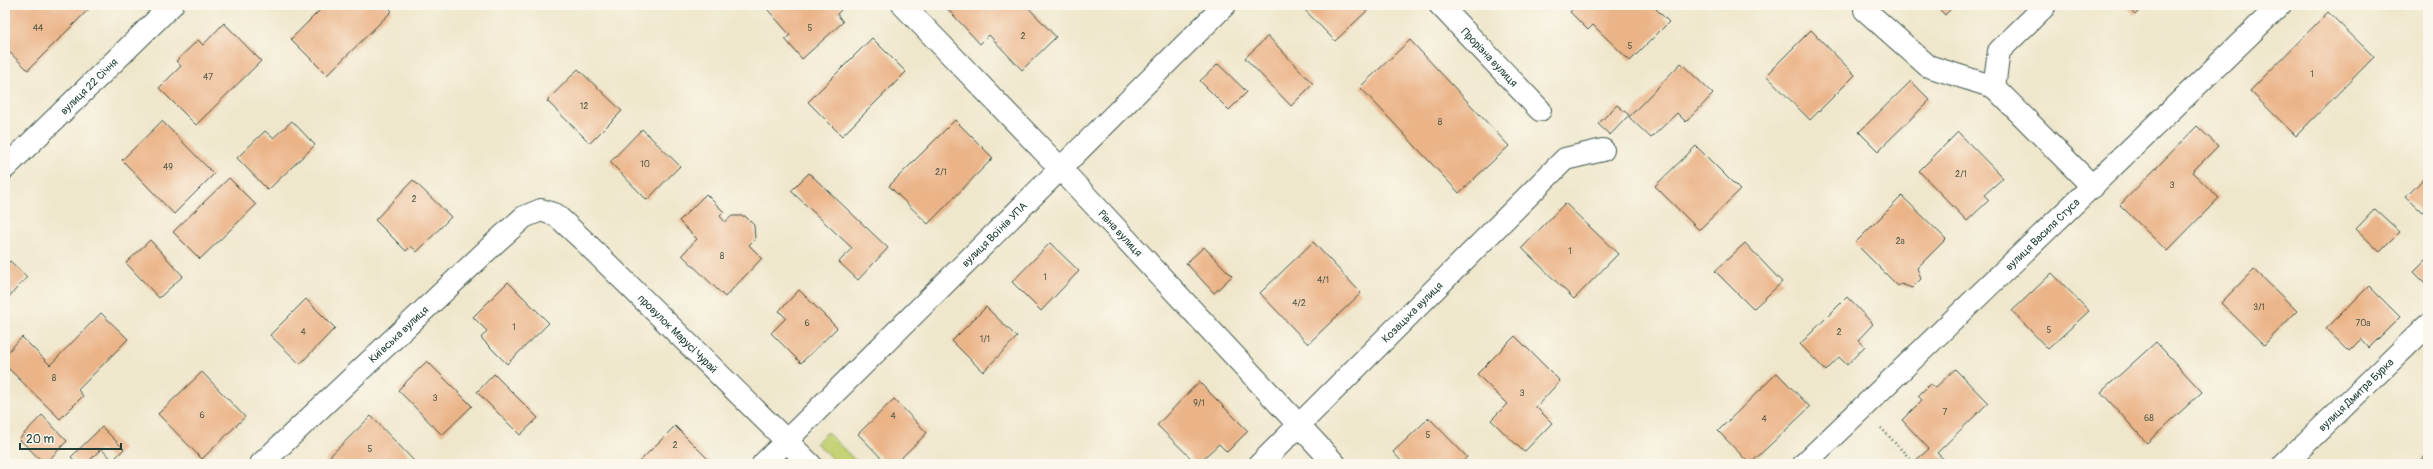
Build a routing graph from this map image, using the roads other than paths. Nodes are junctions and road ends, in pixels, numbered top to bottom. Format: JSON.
{"nodes":[{"id":1,"x":172,"y":5,"type":"edge"},
{"id":2,"x":904,"y":5,"type":"edge"},
{"id":3,"x":1440,"y":5,"type":"edge"},
{"id":4,"x":2280,"y":5,"type":"edge"},
{"id":5,"x":2044,"y":7,"type":"dead end"},
{"id":6,"x":1214,"y":9,"type":"edge"},
{"id":7,"x":1865,"y":10,"type":"dead end"},
{"id":8,"x":1994,"y":87,"type":"junction"},
{"id":9,"x":1540,"y":110,"type":"dead end"},
{"id":10,"x":1603,"y":150,"type":"dead end"},
{"id":11,"x":5,"y":168,"type":"edge"},
{"id":12,"x":1060,"y":168,"type":"junction"},
{"id":13,"x":2093,"y":186,"type":"junction"},
{"id":14,"x":541,"y":210,"type":"joint"},
{"id":15,"x":2428,"y":325,"type":"edge"},
{"id":16,"x":1298,"y":425,"type":"junction"},
{"id":17,"x":786,"y":440,"type":"junction"},
{"id":18,"x":261,"y":464,"type":"edge"},
{"id":19,"x":763,"y":464,"type":"edge"},
{"id":20,"x":810,"y":464,"type":"edge"},
{"id":21,"x":1260,"y":464,"type":"edge"},
{"id":22,"x":1335,"y":464,"type":"edge"},
{"id":23,"x":1804,"y":464,"type":"edge"},
{"id":24,"x":2284,"y":464,"type":"edge"}],
"edges":[{"from":1,"to":11,"type":"street","name":"вулиця 22 Січня"},
{"from":2,"to":12,"type":"street","name":"Рівна вулиця"},
{"from":3,"to":9,"type":"street","name":"Прорізна вулиця"},
{"from":4,"to":13,"type":"street","name":"вулиця Василя Стуса"},
{"from":5,"to":8,"type":"street"},
{"from":6,"to":12,"type":"street","name":"вулиця Воїнів УПА"},
{"from":7,"to":8,"type":"street"},
{"from":8,"to":13,"type":"street"},
{"from":10,"to":16,"type":"street","name":"Козацька вулиця"},
{"from":12,"to":16,"type":"street","name":"Рівна вулиця"},
{"from":12,"to":17,"type":"street","name":"вулиця Воїнів УПА"},
{"from":13,"to":23,"type":"street","name":"вулиця Василя Стуса"},
{"from":14,"to":17,"type":"street","name":"провулок Марусі Чурай"},
{"from":14,"to":18,"type":"street","name":"Київська вулиця"},
{"from":15,"to":24,"type":"street","name":"вулиця Дмитра Бурка"},
{"from":16,"to":21,"type":"street","name":"Козацька вулиця"},
{"from":16,"to":22,"type":"street","name":"Рівна вулиця"},
{"from":17,"to":19,"type":"street","name":"вулиця Воїнів УПА"},
{"from":17,"to":20,"type":"street","name":"провулок Марусі Чурай"}]}
